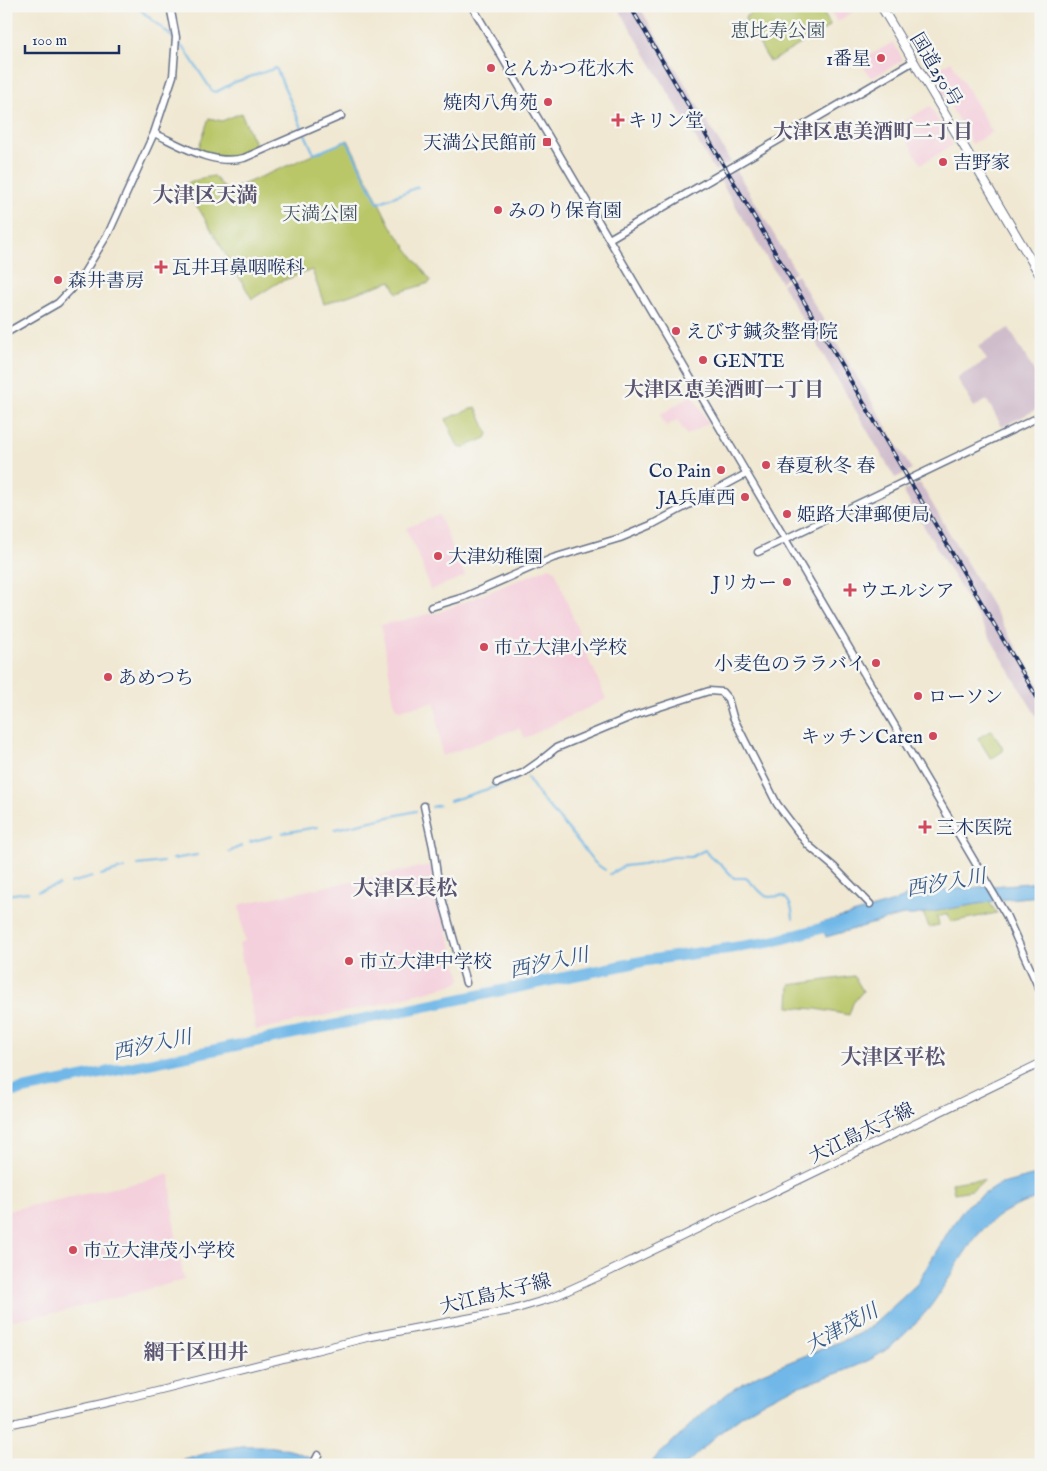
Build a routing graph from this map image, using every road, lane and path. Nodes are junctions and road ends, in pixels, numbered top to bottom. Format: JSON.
{"nodes":[{"id":1,"x":170,"y":6,"type":"edge"},
{"id":2,"x":472,"y":6,"type":"edge"},
{"id":3,"x":881,"y":6,"type":"edge"},
{"id":4,"x":914,"y":61,"type":"junction"},
{"id":5,"x":341,"y":116,"type":"dead end"},
{"id":6,"x":154,"y":133,"type":"junction"},
{"id":7,"x":609,"y":239,"type":"junction"},
{"id":8,"x":1041,"y":277,"type":"edge"},
{"id":9,"x":6,"y":333,"type":"edge"},
{"id":10,"x":1041,"y":416,"type":"edge"},
{"id":11,"x":746,"y":474,"type":"junction"},
{"id":12,"x":786,"y":538,"type":"junction"},
{"id":13,"x":758,"y":552,"type":"dead end"},
{"id":14,"x":431,"y":607,"type":"dead end"},
{"id":15,"x":496,"y":783,"type":"dead end"},
{"id":16,"x":424,"y":806,"type":"dead end"},
{"id":17,"x":870,"y":904,"type":"dead end"},
{"id":18,"x":466,"y":983,"type":"dead end"},
{"id":19,"x":1041,"y":993,"type":"edge"},
{"id":20,"x":1041,"y":1063,"type":"edge"},
{"id":21,"x":6,"y":1425,"type":"edge"},
{"id":22,"x":318,"y":1455,"type":"dead end"},
{"id":23,"x":312,"y":1465,"type":"edge"}],
"edges":[{"from":1,"to":6,"type":"street"},
{"from":2,"to":7,"type":"street"},
{"from":3,"to":4,"type":"highway","name":"国道250号"},
{"from":4,"to":7,"type":"street"},
{"from":4,"to":8,"type":"highway","name":"国道250号"},
{"from":5,"to":6,"type":"street"},
{"from":6,"to":9,"type":"street"},
{"from":7,"to":11,"type":"street"},
{"from":10,"to":12,"type":"street"},
{"from":11,"to":12,"type":"street"},
{"from":11,"to":14,"type":"street"},
{"from":12,"to":13,"type":"street"},
{"from":12,"to":19,"type":"street"},
{"from":15,"to":17,"type":"street"},
{"from":16,"to":18,"type":"street"},
{"from":20,"to":21,"type":"main road","name":"大江島太子線"},
{"from":22,"to":23,"type":"street"}]}
